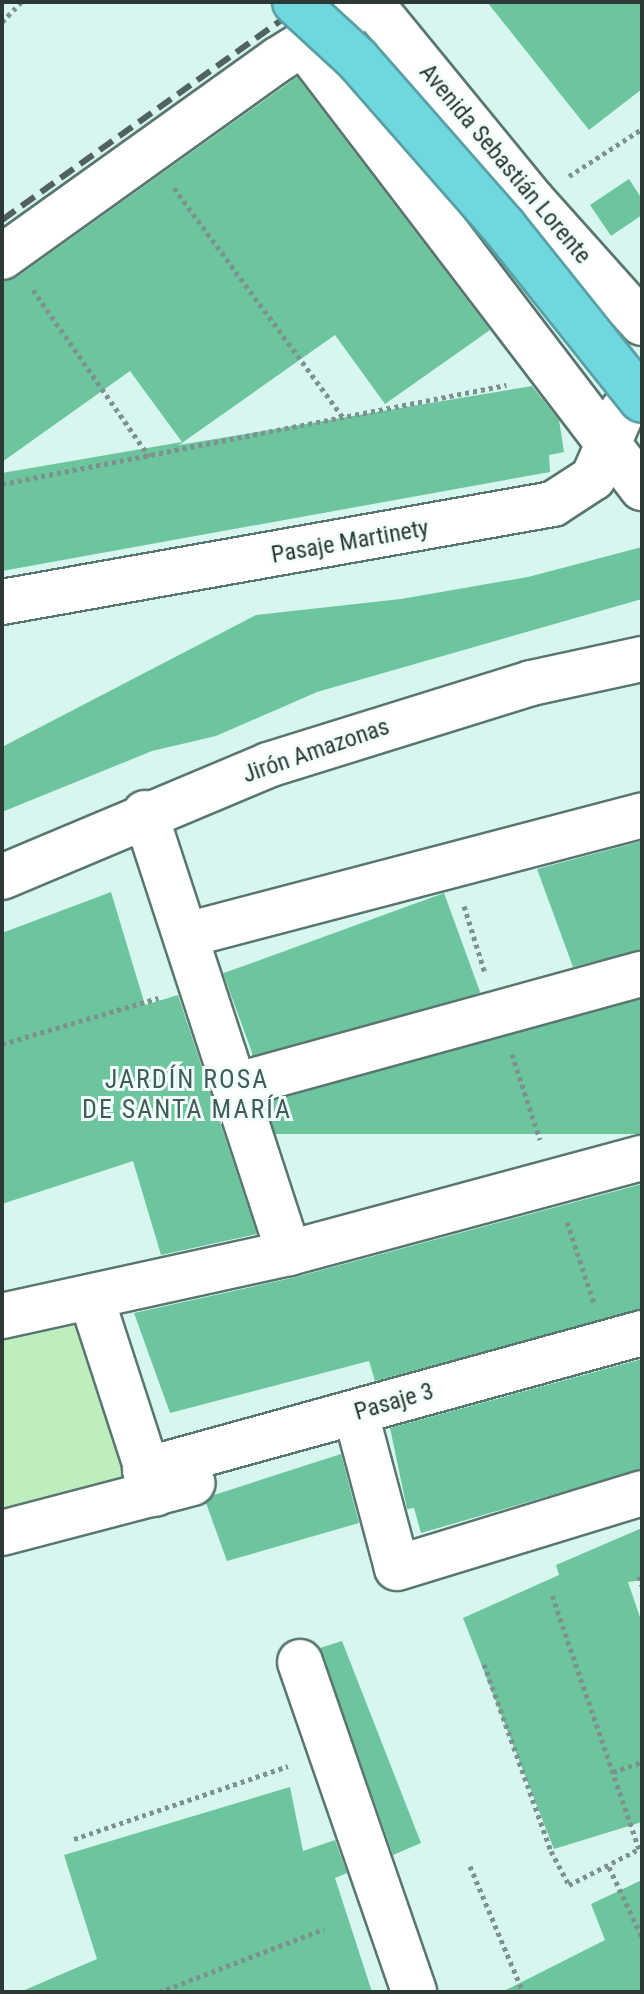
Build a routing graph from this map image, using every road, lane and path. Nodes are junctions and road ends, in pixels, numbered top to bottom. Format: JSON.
{"nodes":[{"id":1,"x":21,"y":2,"type":"edge"},
{"id":2,"x":370,"y":2,"type":"edge"},
{"id":3,"x":2,"y":22,"type":"edge"},
{"id":4,"x":299,"y":23,"type":"edge"},
{"id":5,"x":642,"y":129,"type":"edge"},
{"id":6,"x":148,"y":152,"type":"junction"},
{"id":7,"x":532,"y":200,"type":"junction"},
{"id":8,"x":5,"y":255,"type":"edge"},
{"id":9,"x":642,"y":323,"type":"edge"},
{"id":10,"x":552,"y":368,"type":"junction"},
{"id":11,"x":642,"y":399,"type":"edge"},
{"id":12,"x":343,"y":417,"type":"junction"},
{"id":13,"x":606,"y":438,"type":"junction"},
{"id":14,"x":149,"y":456,"type":"junction"},
{"id":15,"x":2,"y":484,"type":"edge"},
{"id":16,"x":642,"y":488,"type":"edge"},
{"id":17,"x":2,"y":602,"type":"edge"},
{"id":18,"x":642,"y":659,"type":"edge"},
{"id":19,"x":145,"y":813,"type":"junction"},
{"id":20,"x":642,"y":815,"type":"edge"},
{"id":21,"x":451,"y":868,"type":"junction"},
{"id":22,"x":2,"y":877,"type":"edge"},
{"id":23,"x":186,"y":935,"type":"junction"},
{"id":24,"x":642,"y":974,"type":"edge"},
{"id":25,"x":202,"y":985,"type":"junction"},
{"id":26,"x":498,"y":1013,"type":"junction"},
{"id":27,"x":2,"y":1044,"type":"edge"},
{"id":28,"x":234,"y":1086,"type":"junction"},
{"id":29,"x":642,"y":1158,"type":"edge"},
{"id":30,"x":554,"y":1182,"type":"junction"},
{"id":31,"x":289,"y":1253,"type":"junction"},
{"id":32,"x":91,"y":1297,"type":"junction"},
{"id":33,"x":2,"y":1316,"type":"edge"},
{"id":34,"x":624,"y":1338,"type":"edge"},
{"id":35,"x":359,"y":1425,"type":"junction"},
{"id":36,"x":150,"y":1482,"type":"junction"},
{"id":37,"x":642,"y":1493,"type":"edge"},
{"id":38,"x":2,"y":1533,"type":"edge"},
{"id":39,"x":639,"y":1576,"type":"dead end"},
{"id":40,"x":642,"y":1586,"type":"edge"},
{"id":41,"x":551,"y":1592,"type":"dead end"},
{"id":42,"x":300,"y":1662,"type":"dead end"},
{"id":43,"x":484,"y":1664,"type":"dead end"},
{"id":44,"x":331,"y":1751,"type":"junction"},
{"id":45,"x":642,"y":1762,"type":"edge"},
{"id":46,"x":613,"y":1772,"type":"junction"},
{"id":47,"x":74,"y":1839,"type":"dead end"},
{"id":48,"x":470,"y":1866,"type":"dead end"},
{"id":49,"x":609,"y":1867,"type":"junction"},
{"id":50,"x":324,"y":1929,"type":"dead end"},
{"id":51,"x":642,"y":1937,"type":"edge"},
{"id":52,"x":159,"y":1992,"type":"edge"},
{"id":53,"x":414,"y":1992,"type":"edge"},
{"id":54,"x":523,"y":1992,"type":"edge"}],
"edges":[{"from":1,"to":3,"type":"path"},
{"from":2,"to":4,"type":"street"},
{"from":2,"to":7,"type":"street","name":"Avenida Sebastián Lorente"},
{"from":4,"to":6,"type":"street"},
{"from":4,"to":10,"type":"street"},
{"from":4,"to":11,"type":"highway","bridge":true},
{"from":5,"to":7,"type":"path"},
{"from":6,"to":8,"type":"street"},
{"from":6,"to":12,"type":"path"},
{"from":7,"to":9,"type":"street","name":"Avenida Sebastián Lorente"},
{"from":8,"to":14,"type":"path"},
{"from":10,"to":12,"type":"path"},
{"from":10,"to":13,"type":"street"},
{"from":11,"to":13,"type":"street","name":"Pasaje Martinety"},
{"from":12,"to":14,"type":"path"},
{"from":13,"to":16,"type":"street"},
{"from":13,"to":17,"type":"street","name":"Pasaje Martinety"},
{"from":14,"to":15,"type":"path"},
{"from":18,"to":19,"type":"street","name":"Jirón Amazonas"},
{"from":19,"to":22,"type":"street","name":"Jirón Amazonas"},
{"from":19,"to":23,"type":"street"},
{"from":20,"to":21,"type":"street"},
{"from":21,"to":23,"type":"street"},
{"from":21,"to":26,"type":"path"},
{"from":23,"to":25,"type":"street"},
{"from":24,"to":26,"type":"street"},
{"from":25,"to":27,"type":"path"},
{"from":25,"to":28,"type":"street"},
{"from":26,"to":28,"type":"street"},
{"from":26,"to":30,"type":"path"},
{"from":28,"to":31,"type":"street"},
{"from":29,"to":30,"type":"street"},
{"from":30,"to":31,"type":"street"},
{"from":30,"to":34,"type":"path"},
{"from":31,"to":32,"type":"street"},
{"from":32,"to":33,"type":"street"},
{"from":32,"to":36,"type":"street"},
{"from":34,"to":35,"type":"street","name":"Pasaje 3"},
{"from":35,"to":36,"type":"street","name":"Pasaje 3"},
{"from":35,"to":37,"type":"street"},
{"from":36,"to":38,"type":"street","name":"Pasaje 3"},
{"from":39,"to":40,"type":"path"},
{"from":41,"to":46,"type":"path"},
{"from":42,"to":44,"type":"street"},
{"from":43,"to":49,"type":"path"},
{"from":44,"to":47,"type":"path"},
{"from":44,"to":53,"type":"street"},
{"from":45,"to":46,"type":"path"},
{"from":46,"to":49,"type":"path"},
{"from":48,"to":54,"type":"path"},
{"from":49,"to":51,"type":"path"},
{"from":50,"to":52,"type":"path"}]}
